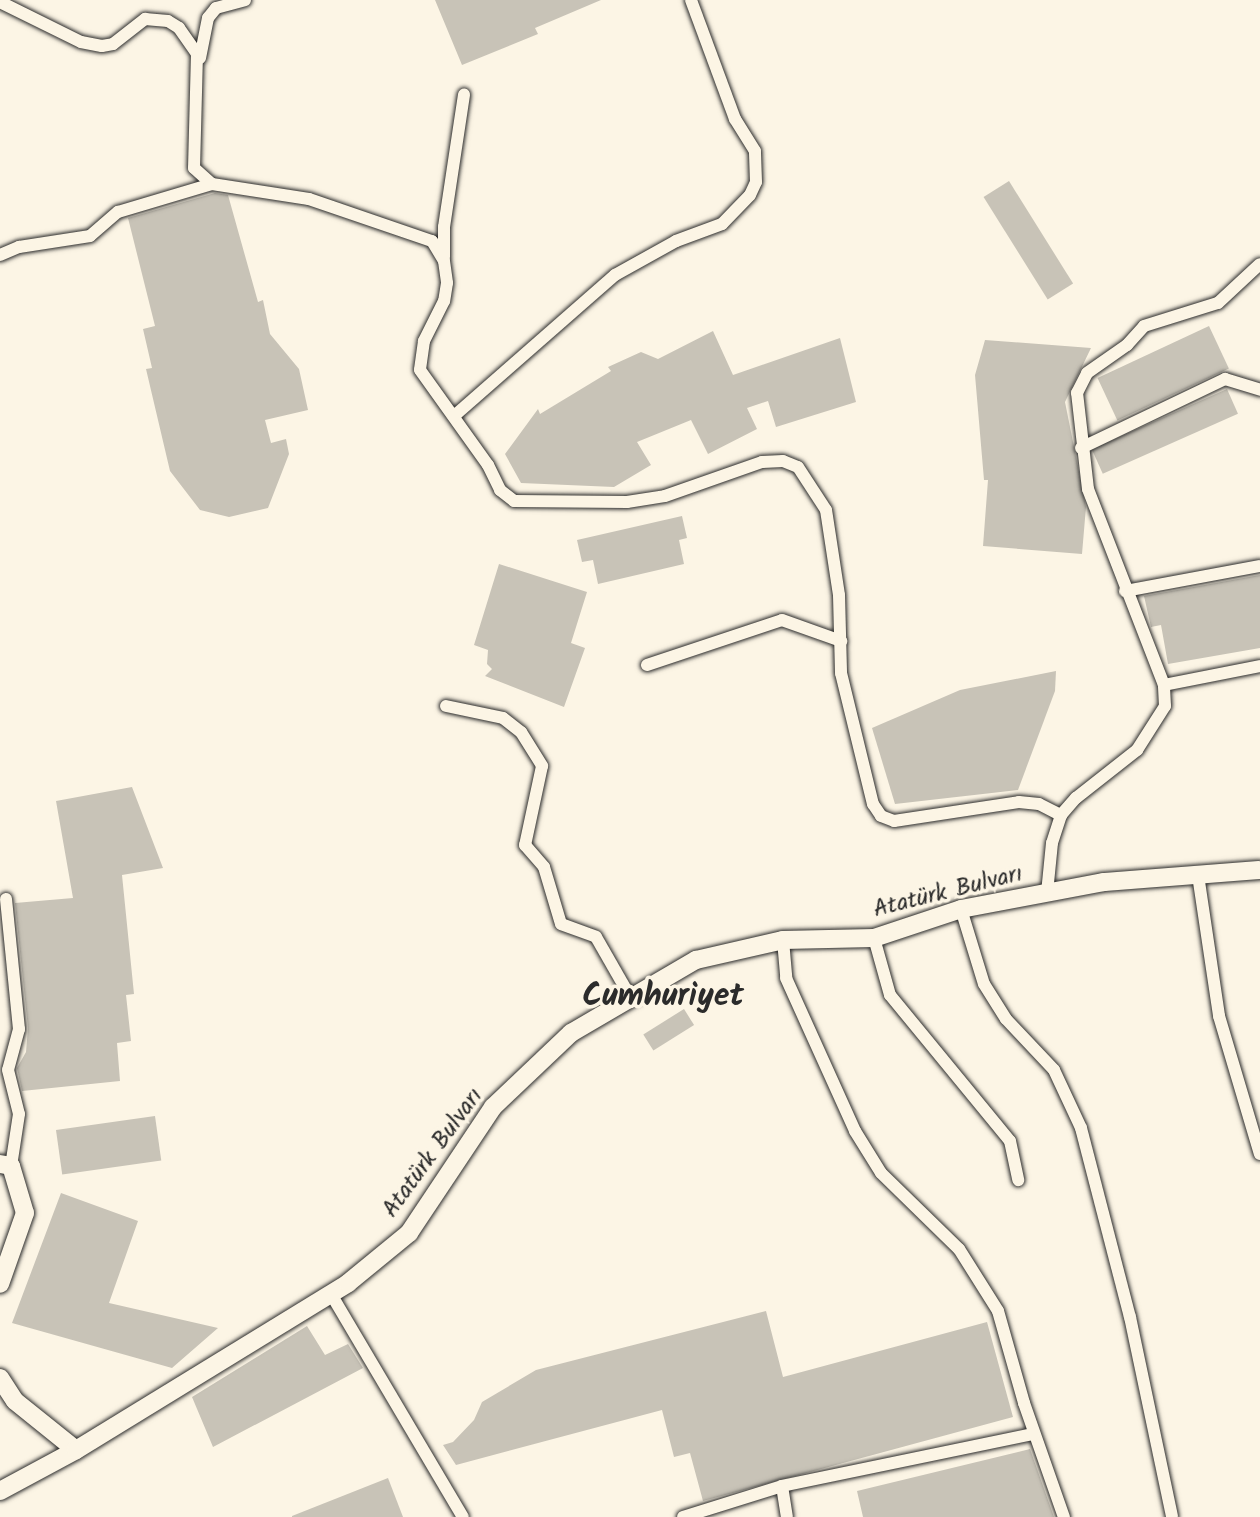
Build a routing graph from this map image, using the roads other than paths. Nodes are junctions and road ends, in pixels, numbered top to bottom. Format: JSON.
{"nodes":[{"id":1,"x":245,"y":0,"type":"edge"},
{"id":2,"x":691,"y":0,"type":"edge"},
{"id":3,"x":0,"y":2,"type":"edge"},
{"id":4,"x":198,"y":68,"type":"junction"},
{"id":5,"x":464,"y":94,"type":"dead end"},
{"id":6,"x":212,"y":184,"type":"junction"},
{"id":7,"x":0,"y":255,"type":"edge"},
{"id":8,"x":444,"y":261,"type":"junction"},
{"id":9,"x":1260,"y":264,"type":"edge"},
{"id":10,"x":1260,"y":390,"type":"edge"},
{"id":11,"x":454,"y":416,"type":"junction"},
{"id":12,"x":1081,"y":448,"type":"junction"},
{"id":13,"x":1260,"y":566,"type":"edge"},
{"id":14,"x":1125,"y":591,"type":"junction"},
{"id":15,"x":841,"y":641,"type":"junction"},
{"id":16,"x":647,"y":666,"type":"dead end"},
{"id":17,"x":1260,"y":666,"type":"edge"},
{"id":18,"x":1164,"y":685,"type":"junction"},
{"id":19,"x":446,"y":706,"type":"dead end"},
{"id":20,"x":1061,"y":815,"type":"junction"},
{"id":21,"x":1260,"y":870,"type":"edge"},
{"id":22,"x":1198,"y":875,"type":"junction"},
{"id":23,"x":1047,"y":893,"type":"junction"},
{"id":24,"x":6,"y":899,"type":"dead end"},
{"id":25,"x":961,"y":909,"type":"junction"},
{"id":26,"x":874,"y":937,"type":"junction"},
{"id":27,"x":783,"y":940,"type":"junction"},
{"id":28,"x":631,"y":998,"type":"junction"},
{"id":29,"x":0,"y":1065,"type":"edge"},
{"id":30,"x":11,"y":1089,"type":"junction"},
{"id":31,"x":1260,"y":1154,"type":"edge"},
{"id":32,"x":6,"y":1165,"type":"edge"},
{"id":33,"x":1018,"y":1180,"type":"dead end"},
{"id":34,"x":0,"y":1284,"type":"edge"},
{"id":35,"x":331,"y":1294,"type":"junction"},
{"id":36,"x":0,"y":1378,"type":"edge"},
{"id":37,"x":1034,"y":1434,"type":"junction"},
{"id":38,"x":76,"y":1450,"type":"junction"},
{"id":39,"x":782,"y":1486,"type":"junction"},
{"id":40,"x":0,"y":1492,"type":"edge"},
{"id":41,"x":463,"y":1517,"type":"edge"},
{"id":42,"x":683,"y":1517,"type":"edge"},
{"id":43,"x":787,"y":1517,"type":"edge"},
{"id":44,"x":1064,"y":1517,"type":"edge"},
{"id":45,"x":1172,"y":1517,"type":"edge"}],
"edges":[{"from":1,"to":4,"type":"street"},
{"from":2,"to":11,"type":"street"},
{"from":3,"to":4,"type":"street"},
{"from":4,"to":6,"type":"street"},
{"from":5,"to":8,"type":"street"},
{"from":6,"to":7,"type":"street"},
{"from":6,"to":8,"type":"street"},
{"from":8,"to":11,"type":"street"},
{"from":9,"to":12,"type":"street"},
{"from":10,"to":12,"type":"street"},
{"from":11,"to":15,"type":"street"},
{"from":12,"to":14,"type":"street"},
{"from":13,"to":14,"type":"street"},
{"from":14,"to":18,"type":"street"},
{"from":15,"to":16,"type":"street"},
{"from":15,"to":20,"type":"street"},
{"from":17,"to":18,"type":"street"},
{"from":18,"to":20,"type":"street"},
{"from":19,"to":28,"type":"street"},
{"from":20,"to":23,"type":"street"},
{"from":21,"to":22,"type":"street","name":"Atatürk Bulvarı"},
{"from":22,"to":23,"type":"street","name":"Atatürk Bulvarı"},
{"from":22,"to":31,"type":"street"},
{"from":23,"to":25,"type":"street","name":"Atatürk Bulvarı"},
{"from":24,"to":30,"type":"street"},
{"from":25,"to":26,"type":"street","name":"Atatürk Bulvarı"},
{"from":25,"to":45,"type":"street"},
{"from":26,"to":27,"type":"street","name":"Atatürk Bulvarı"},
{"from":26,"to":33,"type":"street"},
{"from":27,"to":28,"type":"street","name":"Atatürk Bulvarı"},
{"from":27,"to":37,"type":"street"},
{"from":28,"to":35,"type":"street","name":"Atatürk Bulvarı"},
{"from":29,"to":30,"type":"street"},
{"from":30,"to":32,"type":"street"},
{"from":32,"to":34,"type":"street"},
{"from":35,"to":38,"type":"street","name":"Atatürk Bulvarı"},
{"from":35,"to":41,"type":"street"},
{"from":36,"to":38,"type":"street"},
{"from":37,"to":39,"type":"street"},
{"from":37,"to":44,"type":"street"},
{"from":38,"to":40,"type":"street","name":"Atatürk Bulvarı"},
{"from":39,"to":42,"type":"street"},
{"from":39,"to":43,"type":"street"}]}
